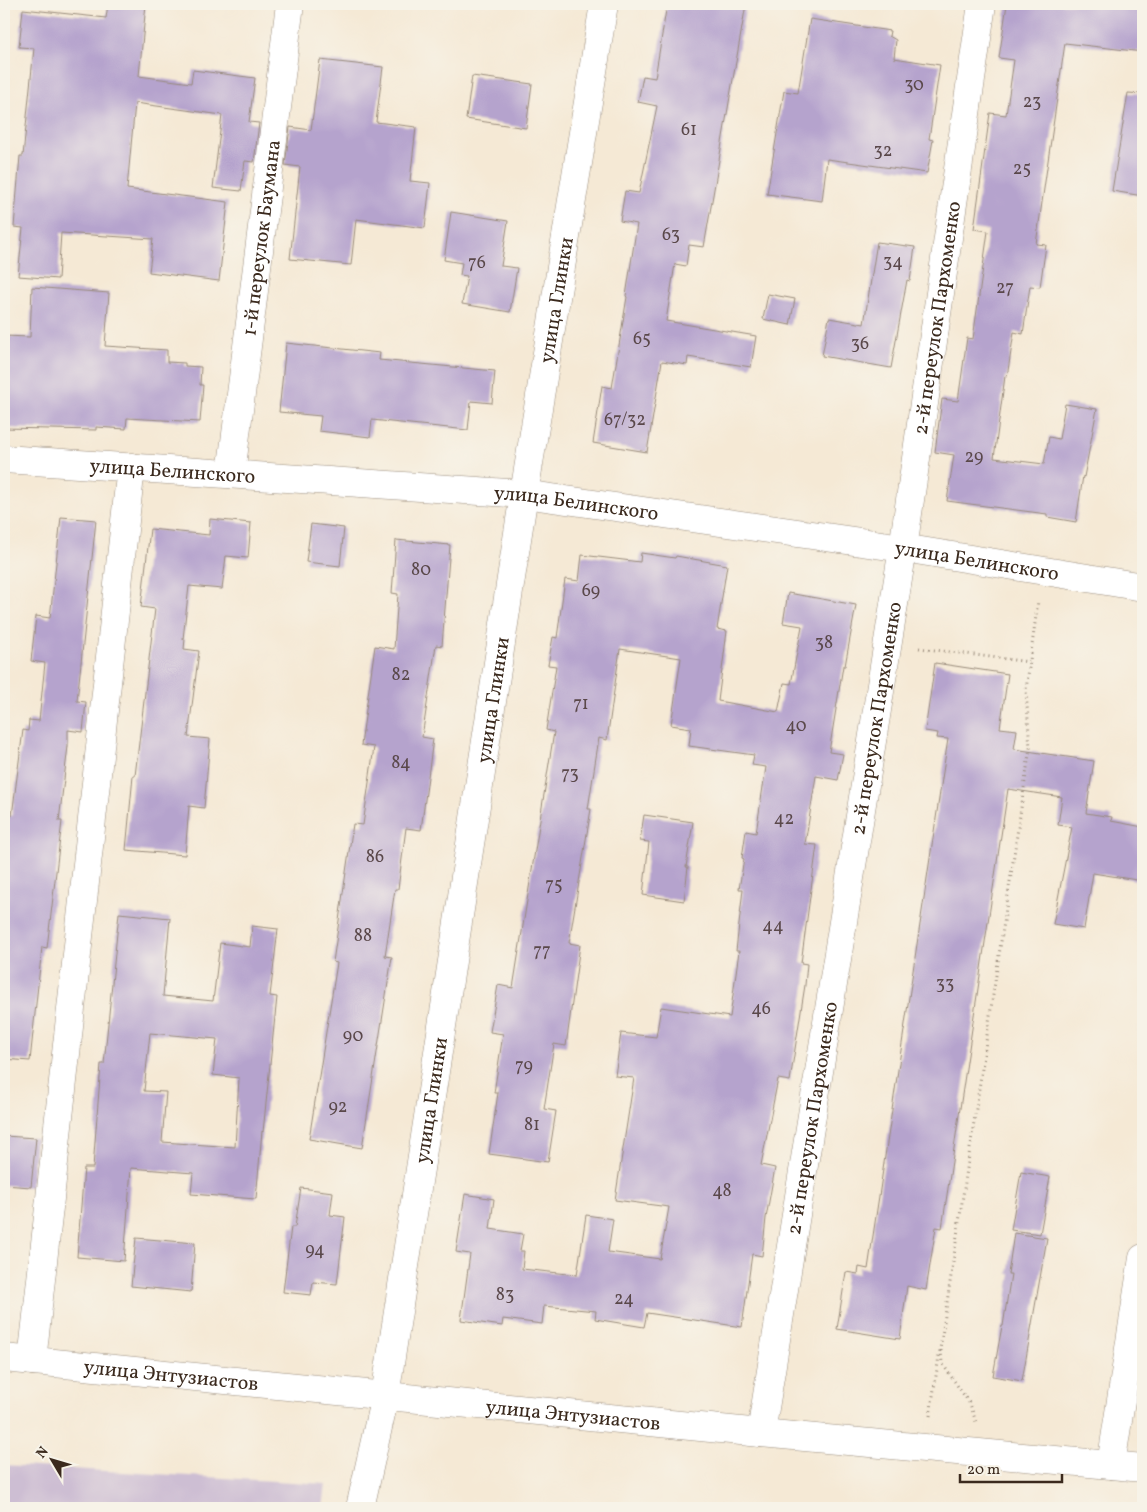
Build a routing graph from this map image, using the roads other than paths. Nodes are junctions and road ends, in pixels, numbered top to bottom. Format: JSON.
{"nodes":[{"id":1,"x":290,"y":4,"type":"edge"},
{"id":2,"x":604,"y":4,"type":"edge"},
{"id":3,"x":982,"y":4,"type":"edge"},
{"id":4,"x":4,"y":459,"type":"edge"},
{"id":5,"x":131,"y":467,"type":"junction"},
{"id":6,"x":231,"y":474,"type":"junction"},
{"id":7,"x":524,"y":494,"type":"junction"},
{"id":8,"x":903,"y":548,"type":"junction"},
{"id":9,"x":1143,"y":587,"type":"edge"},
{"id":10,"x":1143,"y":1258,"type":"edge"},
{"id":11,"x":4,"y":1358,"type":"edge"},
{"id":12,"x":32,"y":1361,"type":"junction"},
{"id":13,"x":385,"y":1396,"type":"junction"},
{"id":14,"x":761,"y":1433,"type":"junction"},
{"id":15,"x":1111,"y":1465,"type":"junction"},
{"id":16,"x":1143,"y":1468,"type":"edge"},
{"id":17,"x":360,"y":1508,"type":"edge"}],
"edges":[{"from":1,"to":6,"type":"street","name":"1-й переулок Баумана"},
{"from":2,"to":7,"type":"street","name":"улица Глинки"},
{"from":3,"to":8,"type":"street","name":"2-й переулок Пархоменко"},
{"from":4,"to":5,"type":"street","name":"улица Белинского"},
{"from":5,"to":6,"type":"street","name":"улица Белинского"},
{"from":5,"to":12,"type":"street"},
{"from":6,"to":7,"type":"street","name":"улица Белинского"},
{"from":7,"to":8,"type":"street","name":"улица Белинского"},
{"from":7,"to":13,"type":"street","name":"улица Глинки"},
{"from":8,"to":9,"type":"street","name":"улица Белинского"},
{"from":8,"to":14,"type":"street","name":"2-й переулок Пархоменко"},
{"from":10,"to":15,"type":"street"},
{"from":11,"to":12,"type":"street","name":"улица Энтузиастов"},
{"from":12,"to":13,"type":"street","name":"улица Энтузиастов"},
{"from":13,"to":14,"type":"street","name":"улица Энтузиастов"},
{"from":13,"to":17,"type":"street","name":"улица Глинки"},
{"from":14,"to":15,"type":"street","name":"улица Энтузиастов"},
{"from":15,"to":16,"type":"street","name":"улица Энтузиастов"}]}
